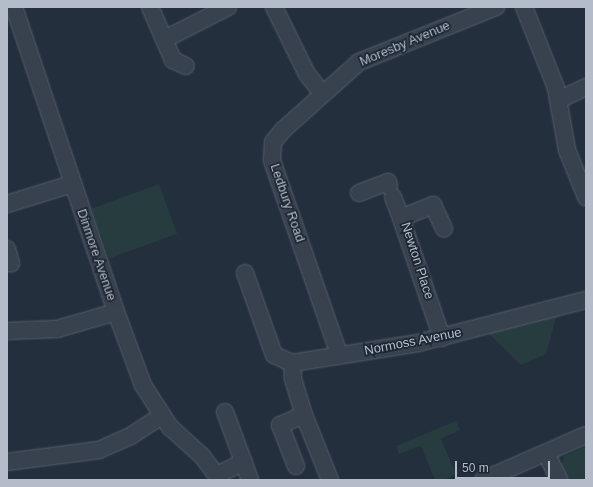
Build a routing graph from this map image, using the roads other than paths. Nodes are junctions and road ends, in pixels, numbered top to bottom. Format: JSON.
{"nodes":[{"id":1,"x":14,"y":7,"type":"edge"},
{"id":2,"x":150,"y":7,"type":"edge"},
{"id":3,"x":228,"y":7,"type":"edge"},
{"id":4,"x":274,"y":7,"type":"edge"},
{"id":5,"x":496,"y":7,"type":"edge"},
{"id":6,"x":524,"y":7,"type":"edge"},
{"id":7,"x":165,"y":39,"type":"junction"},
{"id":8,"x":176,"y":66,"type":"dead end"},
{"id":9,"x":586,"y":87,"type":"edge"},
{"id":10,"x":322,"y":93,"type":"junction"},
{"id":11,"x":558,"y":100,"type":"junction"},
{"id":12,"x":72,"y":184,"type":"junction"},
{"id":13,"x":359,"y":193,"type":"dead end"},
{"id":14,"x":586,"y":197,"type":"edge"},
{"id":15,"x":7,"y":204,"type":"edge"},
{"id":16,"x":401,"y":218,"type":"junction"},
{"id":17,"x":444,"y":229,"type":"dead end"},
{"id":18,"x":243,"y":281,"type":"dead end"},
{"id":19,"x":586,"y":300,"type":"edge"},
{"id":20,"x":116,"y":312,"type":"junction"},
{"id":21,"x":7,"y":331,"type":"edge"},
{"id":22,"x":442,"y":338,"type":"junction"},
{"id":23,"x":339,"y":354,"type":"junction"},
{"id":24,"x":292,"y":363,"type":"junction"},
{"id":25,"x":225,"y":412,"type":"dead end"},
{"id":26,"x":304,"y":415,"type":"junction"},
{"id":27,"x":161,"y":416,"type":"junction"},
{"id":28,"x":586,"y":435,"type":"edge"},
{"id":29,"x":546,"y":453,"type":"junction"},
{"id":30,"x":7,"y":462,"type":"edge"},
{"id":31,"x":244,"y":462,"type":"junction"},
{"id":32,"x":296,"y":466,"type":"dead end"},
{"id":33,"x":218,"y":477,"type":"edge"},
{"id":34,"x":250,"y":480,"type":"edge"},
{"id":35,"x":330,"y":480,"type":"edge"},
{"id":36,"x":483,"y":480,"type":"edge"},
{"id":37,"x":558,"y":480,"type":"edge"}],
"edges":[{"from":1,"to":12,"type":"street","name":"Dinmore Avenue"},
{"from":2,"to":7,"type":"street"},
{"from":3,"to":7,"type":"street"},
{"from":4,"to":10,"type":"street"},
{"from":5,"to":10,"type":"street","name":"Moresby Avenue"},
{"from":6,"to":11,"type":"street"},
{"from":7,"to":8,"type":"street"},
{"from":9,"to":11,"type":"street"},
{"from":10,"to":23,"type":"street","name":"Ledbury Road"},
{"from":11,"to":14,"type":"street"},
{"from":12,"to":15,"type":"street"},
{"from":12,"to":20,"type":"street","name":"Dinmore Avenue"},
{"from":13,"to":16,"type":"street"},
{"from":16,"to":17,"type":"street","name":"Newton Place"},
{"from":16,"to":22,"type":"street","name":"Newton Place"},
{"from":18,"to":24,"type":"street"},
{"from":19,"to":22,"type":"street","name":"Normoss Avenue"},
{"from":20,"to":21,"type":"street"},
{"from":20,"to":27,"type":"street","name":"Dinmore Avenue"},
{"from":22,"to":23,"type":"street","name":"Normoss Avenue"},
{"from":23,"to":24,"type":"street","name":"Normoss Avenue"},
{"from":24,"to":26,"type":"street"},
{"from":25,"to":31,"type":"street"},
{"from":26,"to":32,"type":"street"},
{"from":26,"to":35,"type":"street"},
{"from":27,"to":30,"type":"street"},
{"from":27,"to":33,"type":"street","name":"Dinmore Avenue"},
{"from":28,"to":29,"type":"street"},
{"from":29,"to":36,"type":"street"},
{"from":29,"to":37,"type":"street"},
{"from":31,"to":33,"type":"street"},
{"from":31,"to":34,"type":"street"}]}
